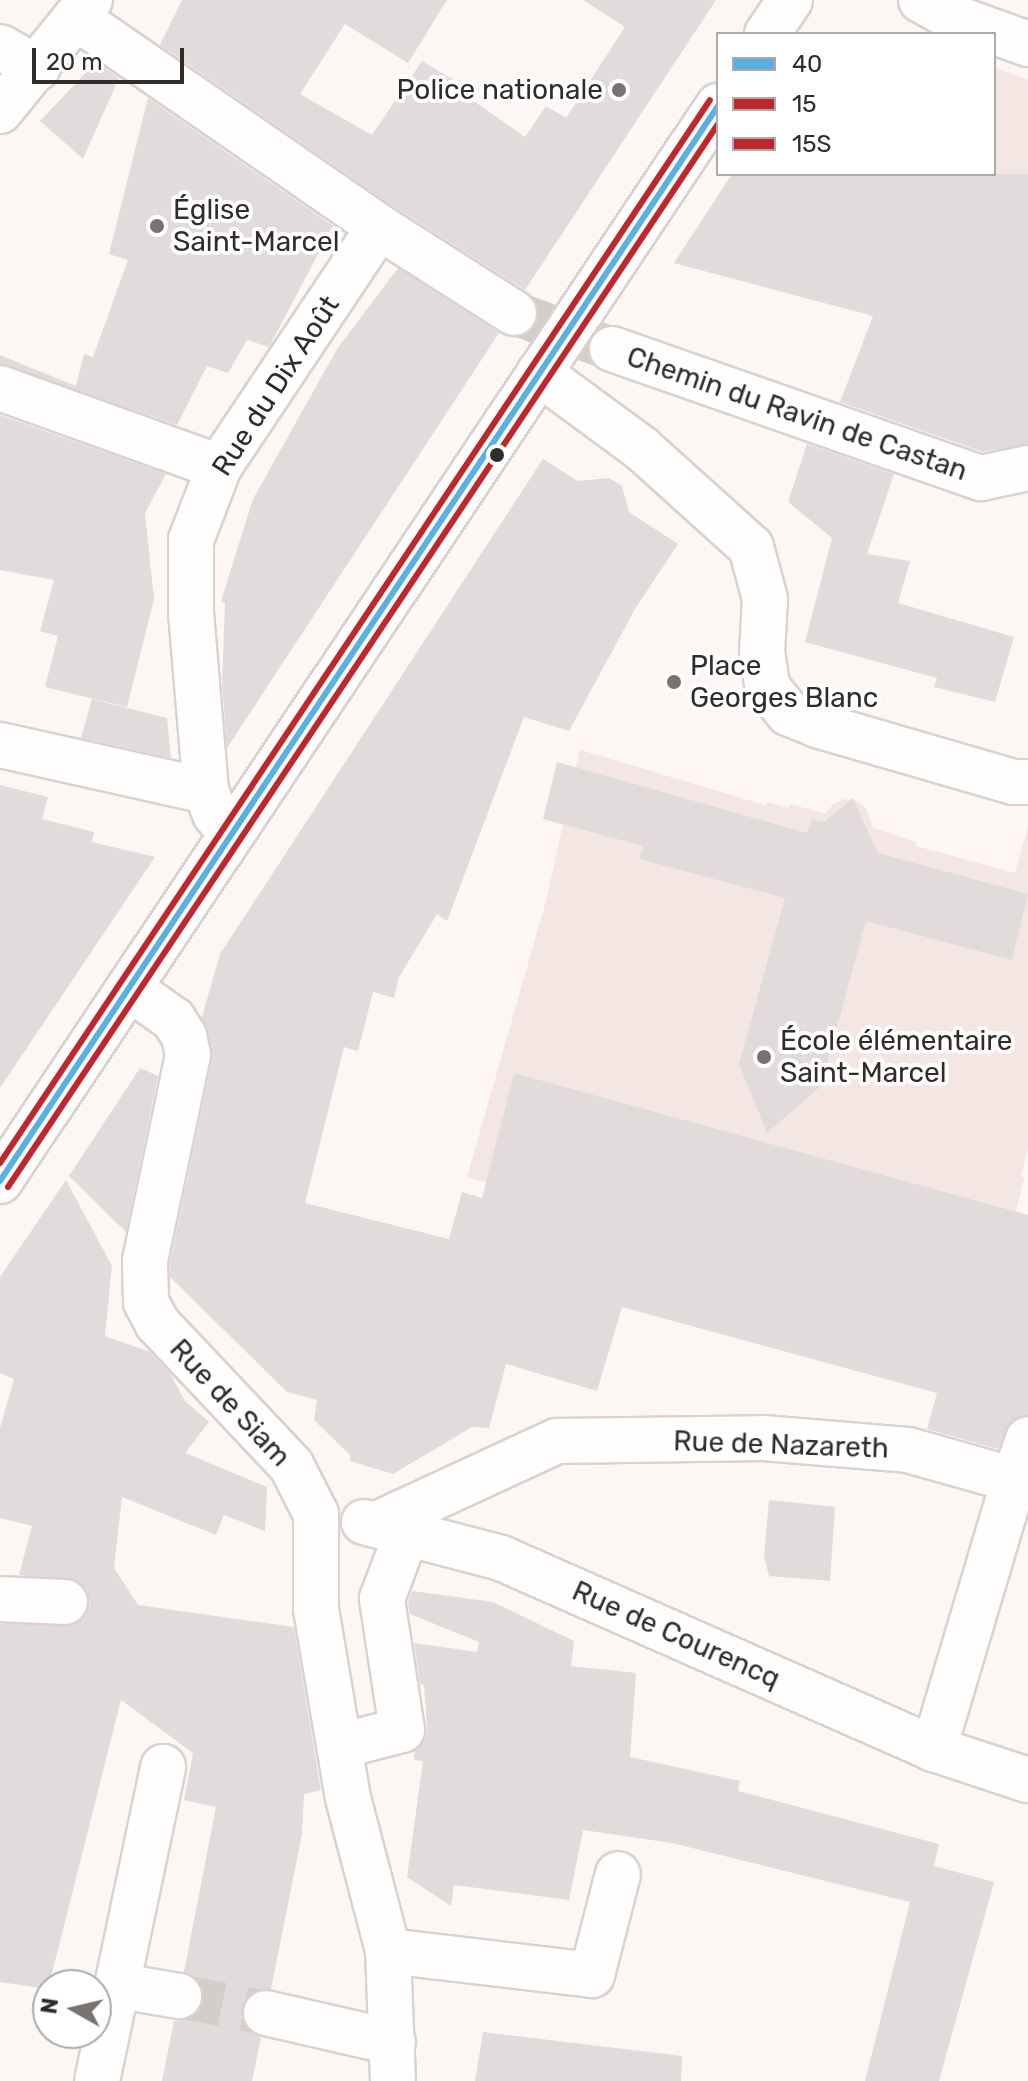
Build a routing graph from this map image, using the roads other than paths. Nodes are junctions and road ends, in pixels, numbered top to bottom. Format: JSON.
{"nodes":[{"id":1,"x":790,"y":0,"type":"edge"},
{"id":2,"x":921,"y":0,"type":"edge"},
{"id":3,"x":84,"y":9,"type":"edge"},
{"id":4,"x":768,"y":32,"type":"edge"},
{"id":5,"x":995,"y":32,"type":"edge"},
{"id":6,"x":996,"y":33,"type":"edge"},
{"id":7,"x":1028,"y":44,"type":"edge"},
{"id":8,"x":18,"y":57,"type":"edge"},
{"id":9,"x":716,"y":109,"type":"edge"},
{"id":10,"x":0,"y":111,"type":"edge"},
{"id":11,"x":379,"y":227,"type":"junction"},
{"id":12,"x":514,"y":313,"type":"tunnel mouth"},
{"id":13,"x":612,"y":349,"type":"tunnel mouth"},
{"id":14,"x":539,"y":373,"type":"junction"},
{"id":15,"x":0,"y":388,"type":"edge"},
{"id":16,"x":219,"y":467,"type":"junction"},
{"id":17,"x":1028,"y":468,"type":"edge"},
{"id":18,"x":0,"y":745,"type":"edge"},
{"id":19,"x":1028,"y":782,"type":"edge"},
{"id":20,"x":206,"y":791,"type":"junction"},
{"id":21,"x":231,"y":833,"type":"junction"},
{"id":22,"x":129,"y":988,"type":"junction"},
{"id":23,"x":0,"y":1181,"type":"edge"},
{"id":24,"x":1021,"y":1460,"type":"edge"},
{"id":25,"x":316,"y":1514,"type":"junction"},
{"id":26,"x":392,"y":1528,"type":"junction"},
{"id":27,"x":0,"y":1599,"type":"edge"},
{"id":28,"x":65,"y":1602,"type":"dead end"},
{"id":29,"x":340,"y":1746,"type":"junction"},
{"id":30,"x":934,"y":1749,"type":"junction"},
{"id":31,"x":163,"y":1767,"type":"dead end"},
{"id":32,"x":1028,"y":1780,"type":"edge"},
{"id":33,"x":618,"y":1874,"type":"dead end"},
{"id":34,"x":388,"y":1951,"type":"junction"},
{"id":35,"x":119,"y":1986,"type":"junction"},
{"id":36,"x":179,"y":1996,"type":"tunnel mouth"},
{"id":37,"x":266,"y":2013,"type":"tunnel mouth"},
{"id":38,"x":393,"y":2061,"type":"edge"},
{"id":39,"x":97,"y":2081,"type":"edge"}],
"edges":[{"from":1,"to":4,"type":"street"},
{"from":2,"to":5,"type":"street"},
{"from":3,"to":8,"type":"street"},
{"from":3,"to":11,"type":"street"},
{"from":6,"to":7,"type":"street"},
{"from":8,"to":10,"type":"street"},
{"from":9,"to":14,"type":"street"},
{"from":11,"to":12,"type":"street"},
{"from":11,"to":16,"type":"street","name":"Rue du Dix Août"},
{"from":13,"to":17,"type":"street","name":"Chemin du Ravin de Castan"},
{"from":14,"to":19,"type":"street"},
{"from":14,"to":21,"type":"street"},
{"from":15,"to":16,"type":"street"},
{"from":16,"to":20,"type":"street","name":"Rue du Dix Août"},
{"from":18,"to":20,"type":"street"},
{"from":20,"to":21,"type":"street","name":"Rue du Dix Août"},
{"from":21,"to":22,"type":"street"},
{"from":22,"to":23,"type":"street"},
{"from":22,"to":25,"type":"street","name":"Rue de Siam"},
{"from":24,"to":26,"type":"street","name":"Rue de Nazareth"},
{"from":24,"to":30,"type":"street","name":"Rue de Nazareth"},
{"from":25,"to":26,"type":"street","name":"Rue de Courencq"},
{"from":25,"to":29,"type":"street","name":"Rue de Siam"},
{"from":26,"to":29,"type":"street"},
{"from":26,"to":30,"type":"street","name":"Rue de Courencq"},
{"from":27,"to":28,"type":"street"},
{"from":29,"to":34,"type":"street","name":"Rue de Siam"},
{"from":30,"to":32,"type":"street","name":"Rue de Courencq"},
{"from":31,"to":35,"type":"street"},
{"from":33,"to":34,"type":"street"},
{"from":34,"to":38,"type":"street","name":"Rue de Siam"},
{"from":35,"to":36,"type":"street"},
{"from":35,"to":39,"type":"street"},
{"from":37,"to":38,"type":"street"}]}
